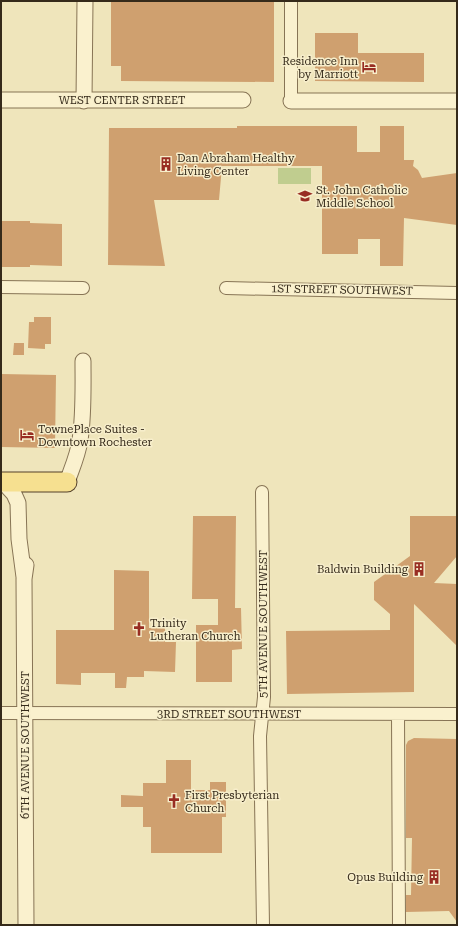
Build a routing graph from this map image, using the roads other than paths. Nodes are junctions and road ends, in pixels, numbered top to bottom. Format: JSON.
{"nodes":[{"id":1,"x":85,"y":1,"type":"edge"},
{"id":2,"x":292,"y":1,"type":"edge"},
{"id":3,"x":1,"y":100,"type":"edge"},
{"id":4,"x":243,"y":100,"type":"dead end"},
{"id":5,"x":84,"y":101,"type":"junction"},
{"id":6,"x":291,"y":101,"type":"joint"},
{"id":7,"x":457,"y":101,"type":"edge"},
{"id":8,"x":1,"y":287,"type":"edge"},
{"id":9,"x":83,"y":288,"type":"dead end"},
{"id":10,"x":226,"y":288,"type":"dead end"},
{"id":11,"x":457,"y":293,"type":"edge"},
{"id":12,"x":83,"y":361,"type":"dead end"},
{"id":13,"x":2,"y":482,"type":"edge"},
{"id":14,"x":67,"y":482,"type":"joint"},
{"id":15,"x":262,"y":492,"type":"dead end"},
{"id":16,"x":1,"y":713,"type":"edge"},
{"id":17,"x":24,"y":714,"type":"junction"},
{"id":18,"x":262,"y":714,"type":"junction"},
{"id":19,"x":398,"y":714,"type":"junction"},
{"id":20,"x":457,"y":714,"type":"edge"},
{"id":21,"x":26,"y":925,"type":"edge"},
{"id":22,"x":263,"y":925,"type":"edge"},
{"id":23,"x":399,"y":925,"type":"edge"}],
"edges":[{"from":1,"to":5,"type":"street"},
{"from":2,"to":6,"type":"street"},
{"from":3,"to":5,"type":"street","name":"WEST CENTER STREET"},
{"from":4,"to":5,"type":"street","name":"WEST CENTER STREET"},
{"from":6,"to":7,"type":"street"},
{"from":8,"to":9,"type":"street"},
{"from":10,"to":11,"type":"street","name":"1ST STREET SOUTHWEST"},
{"from":12,"to":14,"type":"street"},
{"from":13,"to":14,"type":"main road"},
{"from":13,"to":17,"type":"street","name":"6TH AVENUE SOUTHWEST"},
{"from":15,"to":18,"type":"street","name":"5TH AVENUE SOUTHWEST"},
{"from":16,"to":17,"type":"street","name":"3RD STREET SOUTHWEST"},
{"from":17,"to":18,"type":"street","name":"3RD STREET SOUTHWEST"},
{"from":17,"to":21,"type":"street","name":"6TH AVENUE SOUTHWEST"},
{"from":18,"to":19,"type":"street","name":"3RD STREET SOUTHWEST"},
{"from":18,"to":22,"type":"street","name":"5TH AVENUE SOUTHWEST"},
{"from":19,"to":20,"type":"street","name":"3RD STREET SOUTHWEST"},
{"from":19,"to":23,"type":"street"}]}
